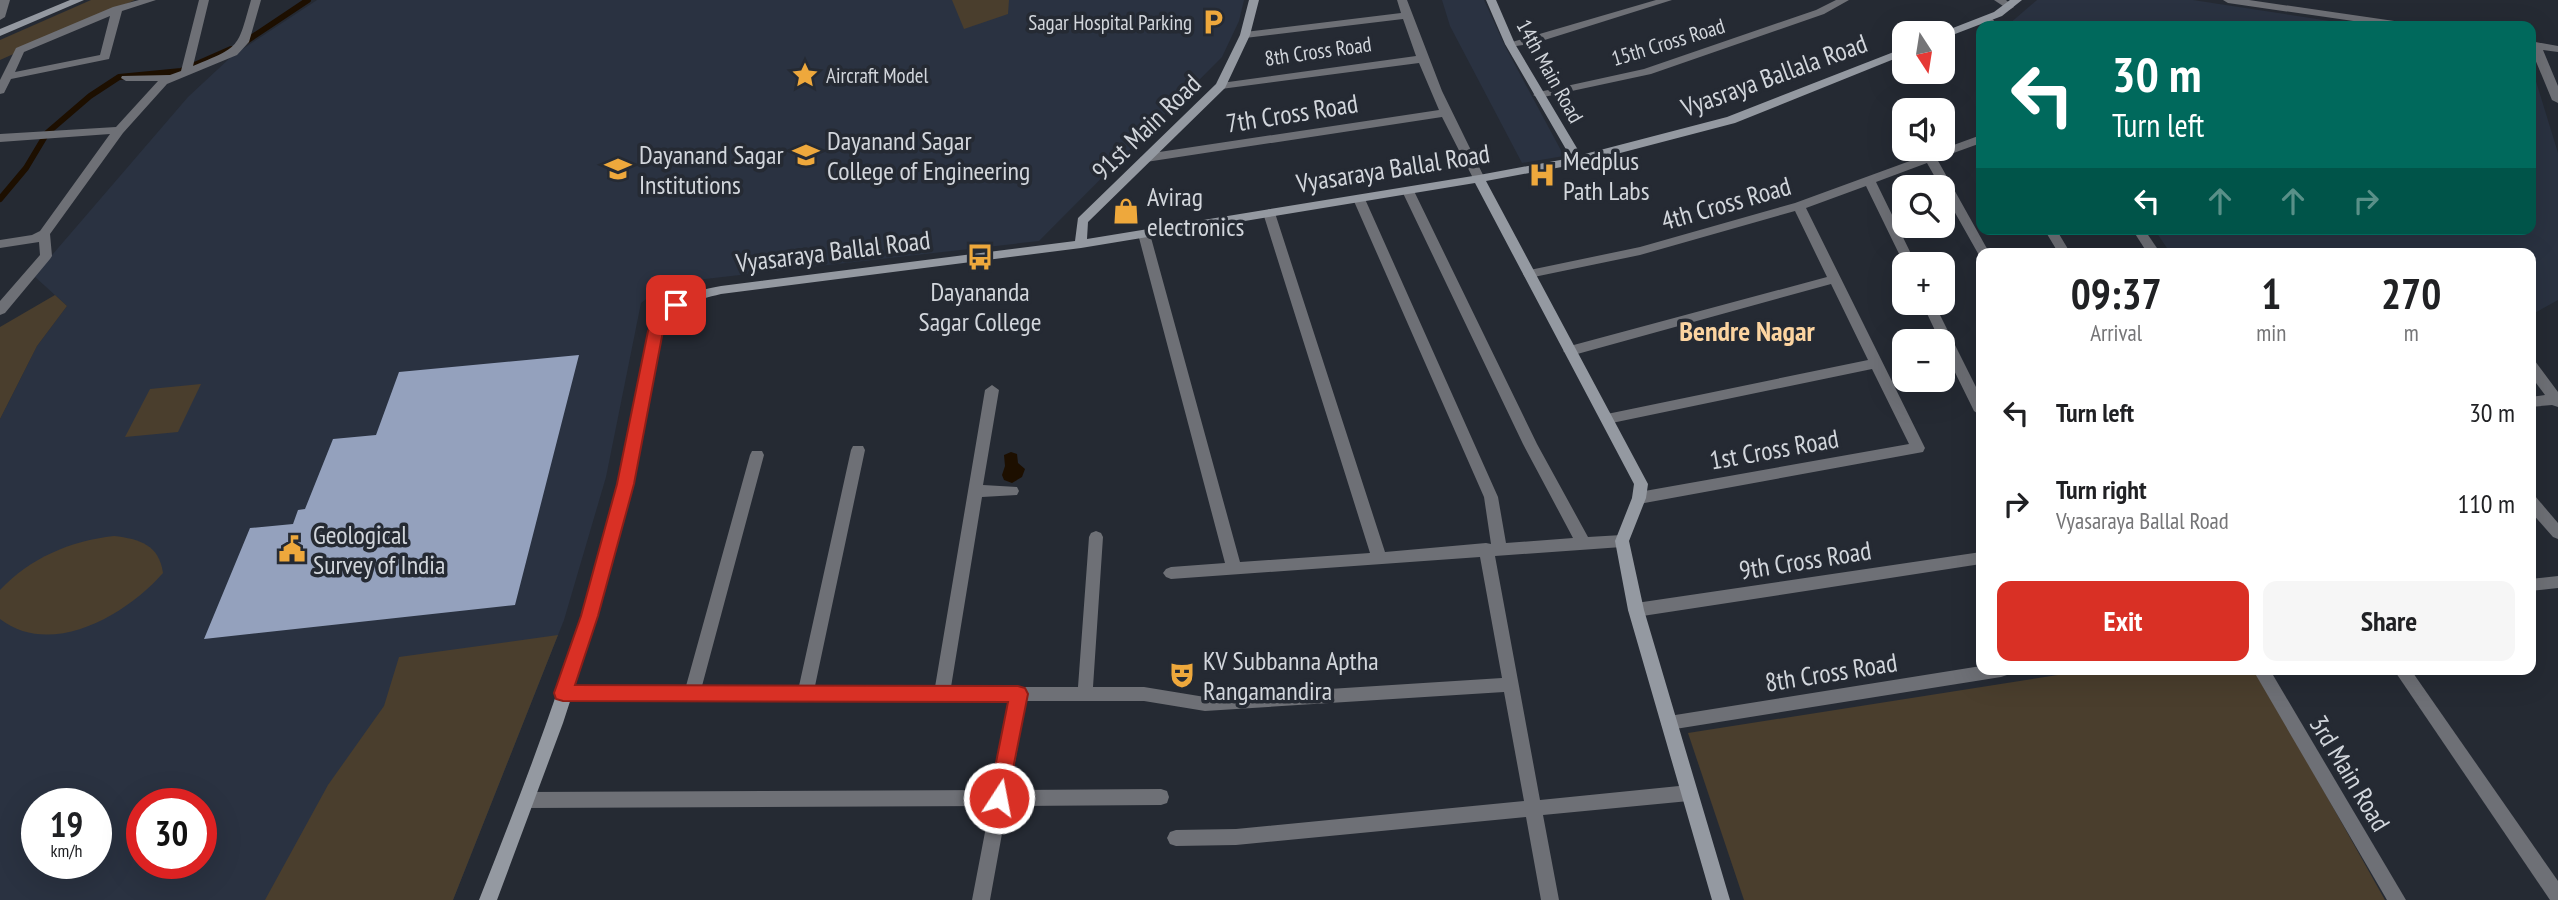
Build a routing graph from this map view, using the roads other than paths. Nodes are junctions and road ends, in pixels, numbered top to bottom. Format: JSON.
{"nodes":[{"id":1,"x":5,"y":0,"type":"edge"},
{"id":2,"x":79,"y":0,"type":"edge"},
{"id":3,"x":151,"y":0,"type":"edge"},
{"id":4,"x":204,"y":0,"type":"edge"},
{"id":5,"x":256,"y":0,"type":"edge"},
{"id":6,"x":1254,"y":0,"type":"edge"},
{"id":7,"x":1402,"y":0,"type":"edge"},
{"id":8,"x":1491,"y":0,"type":"edge"},
{"id":9,"x":1667,"y":0,"type":"edge"},
{"id":10,"x":1844,"y":0,"type":"edge"},
{"id":11,"x":1999,"y":0,"type":"edge"},
{"id":12,"x":2228,"y":0,"type":"edge"},
{"id":13,"x":2013,"y":3,"type":"edge"},
{"id":14,"x":117,"y":9,"type":"junction"},
{"id":15,"x":1406,"y":15,"type":"junction"},
{"id":16,"x":0,"y":17,"type":"edge"},
{"id":17,"x":1991,"y":21,"type":"edge"},
{"id":18,"x":2373,"y":21,"type":"edge"},
{"id":19,"x":1976,"y":26,"type":"edge"},
{"id":20,"x":1955,"y":32,"type":"edge"},
{"id":21,"x":0,"y":33,"type":"edge"},
{"id":22,"x":1245,"y":34,"type":"junction"},
{"id":23,"x":1510,"y":44,"type":"junction"},
{"id":24,"x":2536,"y":44,"type":"edge"},
{"id":25,"x":2558,"y":48,"type":"edge"},
{"id":26,"x":2536,"y":51,"type":"edge"},
{"id":27,"x":1892,"y":56,"type":"edge"},
{"id":28,"x":1420,"y":58,"type":"junction"},
{"id":29,"x":186,"y":72,"type":"junction"},
{"id":30,"x":7,"y":77,"type":"junction"},
{"id":31,"x":126,"y":78,"type":"dead end"},
{"id":32,"x":169,"y":78,"type":"junction"},
{"id":33,"x":1221,"y":86,"type":"junction"},
{"id":34,"x":0,"y":91,"type":"edge"},
{"id":35,"x":1539,"y":95,"type":"junction"},
{"id":36,"x":2558,"y":100,"type":"edge"},
{"id":37,"x":1444,"y":113,"type":"junction"},
{"id":38,"x":119,"y":130,"type":"junction"},
{"id":39,"x":6,"y":137,"type":"edge"},
{"id":40,"x":1976,"y":141,"type":"edge"},
{"id":41,"x":1955,"y":149,"type":"edge"},
{"id":42,"x":1146,"y":158,"type":"junction"},
{"id":43,"x":1578,"y":160,"type":"junction"},
{"id":44,"x":1922,"y":161,"type":"edge"},
{"id":45,"x":1932,"y":161,"type":"edge"},
{"id":46,"x":1479,"y":179,"type":"junction"},
{"id":47,"x":1869,"y":180,"type":"junction"},
{"id":48,"x":1408,"y":191,"type":"junction"},
{"id":49,"x":1359,"y":199,"type":"junction"},
{"id":50,"x":1799,"y":205,"type":"junction"},
{"id":51,"x":1269,"y":213,"type":"junction"},
{"id":52,"x":44,"y":234,"type":"junction"},
{"id":53,"x":1144,"y":234,"type":"junction"},
{"id":54,"x":0,"y":244,"type":"edge"},
{"id":55,"x":1082,"y":244,"type":"junction"},
{"id":56,"x":1981,"y":248,"type":"edge"},
{"id":57,"x":1904,"y":252,"type":"edge"},
{"id":58,"x":1529,"y":274,"type":"junction"},
{"id":59,"x":1835,"y":279,"type":"junction"},
{"id":60,"x":0,"y":310,"type":"edge"},
{"id":61,"x":1934,"y":315,"type":"edge"},
{"id":62,"x":1570,"y":351,"type":"junction"},
{"id":63,"x":1876,"y":363,"type":"junction"},
{"id":64,"x":2536,"y":372,"type":"edge"},
{"id":65,"x":992,"y":390,"type":"dead end"},
{"id":66,"x":2557,"y":400,"type":"edge"},
{"id":67,"x":1976,"y":401,"type":"edge"},
{"id":68,"x":2536,"y":402,"type":"edge"},
{"id":69,"x":1607,"y":419,"type":"junction"},
{"id":70,"x":858,"y":450,"type":"dead end"},
{"id":71,"x":757,"y":455,"type":"dead end"},
{"id":72,"x":976,"y":491,"type":"junction"},
{"id":73,"x":1012,"y":491,"type":"dead end"},
{"id":74,"x":1639,"y":498,"type":"junction"},
{"id":75,"x":2536,"y":507,"type":"edge"},
{"id":76,"x":2558,"y":533,"type":"edge"},
{"id":77,"x":1096,"y":537,"type":"dead end"},
{"id":78,"x":1622,"y":541,"type":"junction"},
{"id":79,"x":1584,"y":544,"type":"junction"},
{"id":80,"x":1493,"y":549,"type":"junction"},
{"id":81,"x":1380,"y":557,"type":"junction"},
{"id":82,"x":1976,"y":559,"type":"edge"},
{"id":83,"x":1234,"y":569,"type":"junction"},
{"id":84,"x":1171,"y":573,"type":"dead end"},
{"id":85,"x":2558,"y":582,"type":"edge"},
{"id":86,"x":2536,"y":584,"type":"edge"},
{"id":87,"x":1636,"y":610,"type":"junction"},
{"id":88,"x":1976,"y":674,"type":"edge"},
{"id":89,"x":2264,"y":675,"type":"edge"},
{"id":90,"x":2405,"y":675,"type":"edge"},
{"id":91,"x":1510,"y":685,"type":"junction"},
{"id":92,"x":563,"y":693,"type":"junction"},
{"id":93,"x":692,"y":693,"type":"junction"},
{"id":94,"x":805,"y":694,"type":"junction"},
{"id":95,"x":942,"y":694,"type":"junction"},
{"id":96,"x":1018,"y":694,"type":"junction"},
{"id":97,"x":1085,"y":694,"type":"junction"},
{"id":98,"x":1669,"y":723,"type":"junction"},
{"id":99,"x":1689,"y":793,"type":"junction"},
{"id":100,"x":1161,"y":797,"type":"dead end"},
{"id":101,"x":999,"y":798,"type":"junction"},
{"id":102,"x":527,"y":800,"type":"junction"},
{"id":103,"x":1534,"y":809,"type":"junction"},
{"id":104,"x":1176,"y":838,"type":"dead end"},
{"id":105,"x":2558,"y":896,"type":"edge"},
{"id":106,"x":488,"y":900,"type":"edge"},
{"id":107,"x":981,"y":900,"type":"edge"},
{"id":108,"x":1550,"y":900,"type":"edge"},
{"id":109,"x":1721,"y":900,"type":"edge"},
{"id":110,"x":2397,"y":900,"type":"edge"}],
"edges":[{"from":1,"to":16,"type":"street"},
{"from":2,"to":21,"type":"street"},
{"from":3,"to":14,"type":"street"},
{"from":4,"to":29,"type":"street"},
{"from":5,"to":29,"type":"street"},
{"from":6,"to":22,"type":"street","name":"91st Main Road"},
{"from":7,"to":15,"type":"street"},
{"from":8,"to":23,"type":"street","name":"14th Main Road"},
{"from":9,"to":23,"type":"street"},
{"from":10,"to":35,"type":"street","name":"15th Cross Road"},
{"from":11,"to":13,"type":"street"},
{"from":12,"to":18,"type":"street"},
{"from":13,"to":17,"type":"street"},
{"from":14,"to":30,"type":"street"},
{"from":14,"to":30,"type":"street"},
{"from":15,"to":22,"type":"street"},
{"from":15,"to":28,"type":"street"},
{"from":19,"to":20,"type":"street"},
{"from":22,"to":33,"type":"street","name":"91st Main Road"},
{"from":23,"to":35,"type":"street","name":"14th Main Road"},
{"from":24,"to":25,"type":"street"},
{"from":26,"to":36,"type":"street"},
{"from":27,"to":43,"type":"street","name":"Vyasraya Ballala Road"},
{"from":28,"to":33,"type":"street","name":"8th Cross Road"},
{"from":28,"to":37,"type":"street"},
{"from":29,"to":32,"type":"street"},
{"from":30,"to":34,"type":"street"},
{"from":31,"to":32,"type":"street"},
{"from":32,"to":38,"type":"street"},
{"from":33,"to":42,"type":"street","name":"91st Main Road"},
{"from":35,"to":43,"type":"street","name":"14th Main Road"},
{"from":37,"to":42,"type":"street","name":"7th Cross Road"},
{"from":37,"to":46,"type":"street"},
{"from":38,"to":39,"type":"street"},
{"from":38,"to":52,"type":"street"},
{"from":40,"to":41,"type":"street","name":"4th Cross Road"},
{"from":42,"to":55,"type":"street","name":"91st Main Road"},
{"from":43,"to":46,"type":"street","name":"Vyasaraya Ballal Road"},
{"from":44,"to":47,"type":"street","name":"4th Cross Road"},
{"from":45,"to":56,"type":"street"},
{"from":46,"to":48,"type":"street","name":"Vyasaraya Ballal Road"},
{"from":46,"to":58,"type":"street"},
{"from":47,"to":50,"type":"street","name":"4th Cross Road"},
{"from":47,"to":57,"type":"street"},
{"from":48,"to":49,"type":"street","name":"Vyasaraya Ballal Road"},
{"from":48,"to":79,"type":"street"},
{"from":49,"to":51,"type":"street","name":"Vyasaraya Ballal Road"},
{"from":49,"to":80,"type":"street"},
{"from":50,"to":58,"type":"street","name":"4th Cross Road"},
{"from":50,"to":59,"type":"street"},
{"from":51,"to":53,"type":"street","name":"Vyasaraya Ballal Road"},
{"from":51,"to":81,"type":"street"},
{"from":52,"to":54,"type":"street"},
{"from":52,"to":60,"type":"street"},
{"from":53,"to":55,"type":"street","name":"Vyasaraya Ballal Road"},
{"from":53,"to":83,"type":"street"},
{"from":55,"to":92,"type":"street","name":"Vyasaraya Ballal Road"},
{"from":58,"to":62,"type":"street"},
{"from":59,"to":62,"type":"street"},
{"from":59,"to":63,"type":"street"},
{"from":61,"to":67,"type":"street"},
{"from":62,"to":69,"type":"street"},
{"from":63,"to":69,"type":"street"},
{"from":63,"to":74,"type":"street","name":"1st Cross Road"},
{"from":64,"to":66,"type":"street"},
{"from":65,"to":72,"type":"street"},
{"from":66,"to":68,"type":"street"},
{"from":69,"to":74,"type":"street"},
{"from":70,"to":94,"type":"street"},
{"from":71,"to":93,"type":"street"},
{"from":72,"to":73,"type":"street"},
{"from":72,"to":95,"type":"street"},
{"from":74,"to":78,"type":"street"},
{"from":75,"to":76,"type":"street"},
{"from":77,"to":97,"type":"street"},
{"from":78,"to":79,"type":"street"},
{"from":78,"to":87,"type":"street"},
{"from":79,"to":80,"type":"street"},
{"from":80,"to":81,"type":"street"},
{"from":80,"to":91,"type":"street"},
{"from":81,"to":83,"type":"street"},
{"from":82,"to":87,"type":"street","name":"9th Cross Road"},
{"from":83,"to":84,"type":"street"},
{"from":85,"to":86,"type":"street"},
{"from":87,"to":98,"type":"street"},
{"from":88,"to":98,"type":"street","name":"8th Cross Road"},
{"from":89,"to":110,"type":"street","name":"3rd Main Road"},
{"from":90,"to":105,"type":"street"},
{"from":91,"to":97,"type":"street"},
{"from":91,"to":103,"type":"street"},
{"from":92,"to":93,"type":"street"},
{"from":92,"to":102,"type":"street","name":"Vyasaraya Ballal Road"},
{"from":93,"to":94,"type":"street"},
{"from":94,"to":95,"type":"street"},
{"from":95,"to":96,"type":"street"},
{"from":96,"to":97,"type":"street"},
{"from":96,"to":101,"type":"street"},
{"from":98,"to":99,"type":"street"},
{"from":99,"to":103,"type":"street"},
{"from":99,"to":109,"type":"street"},
{"from":100,"to":101,"type":"street"},
{"from":101,"to":102,"type":"street"},
{"from":101,"to":107,"type":"street"},
{"from":102,"to":106,"type":"street","name":"Vyasaraya Ballal Road"},
{"from":103,"to":104,"type":"street"},
{"from":103,"to":108,"type":"street"}]}
